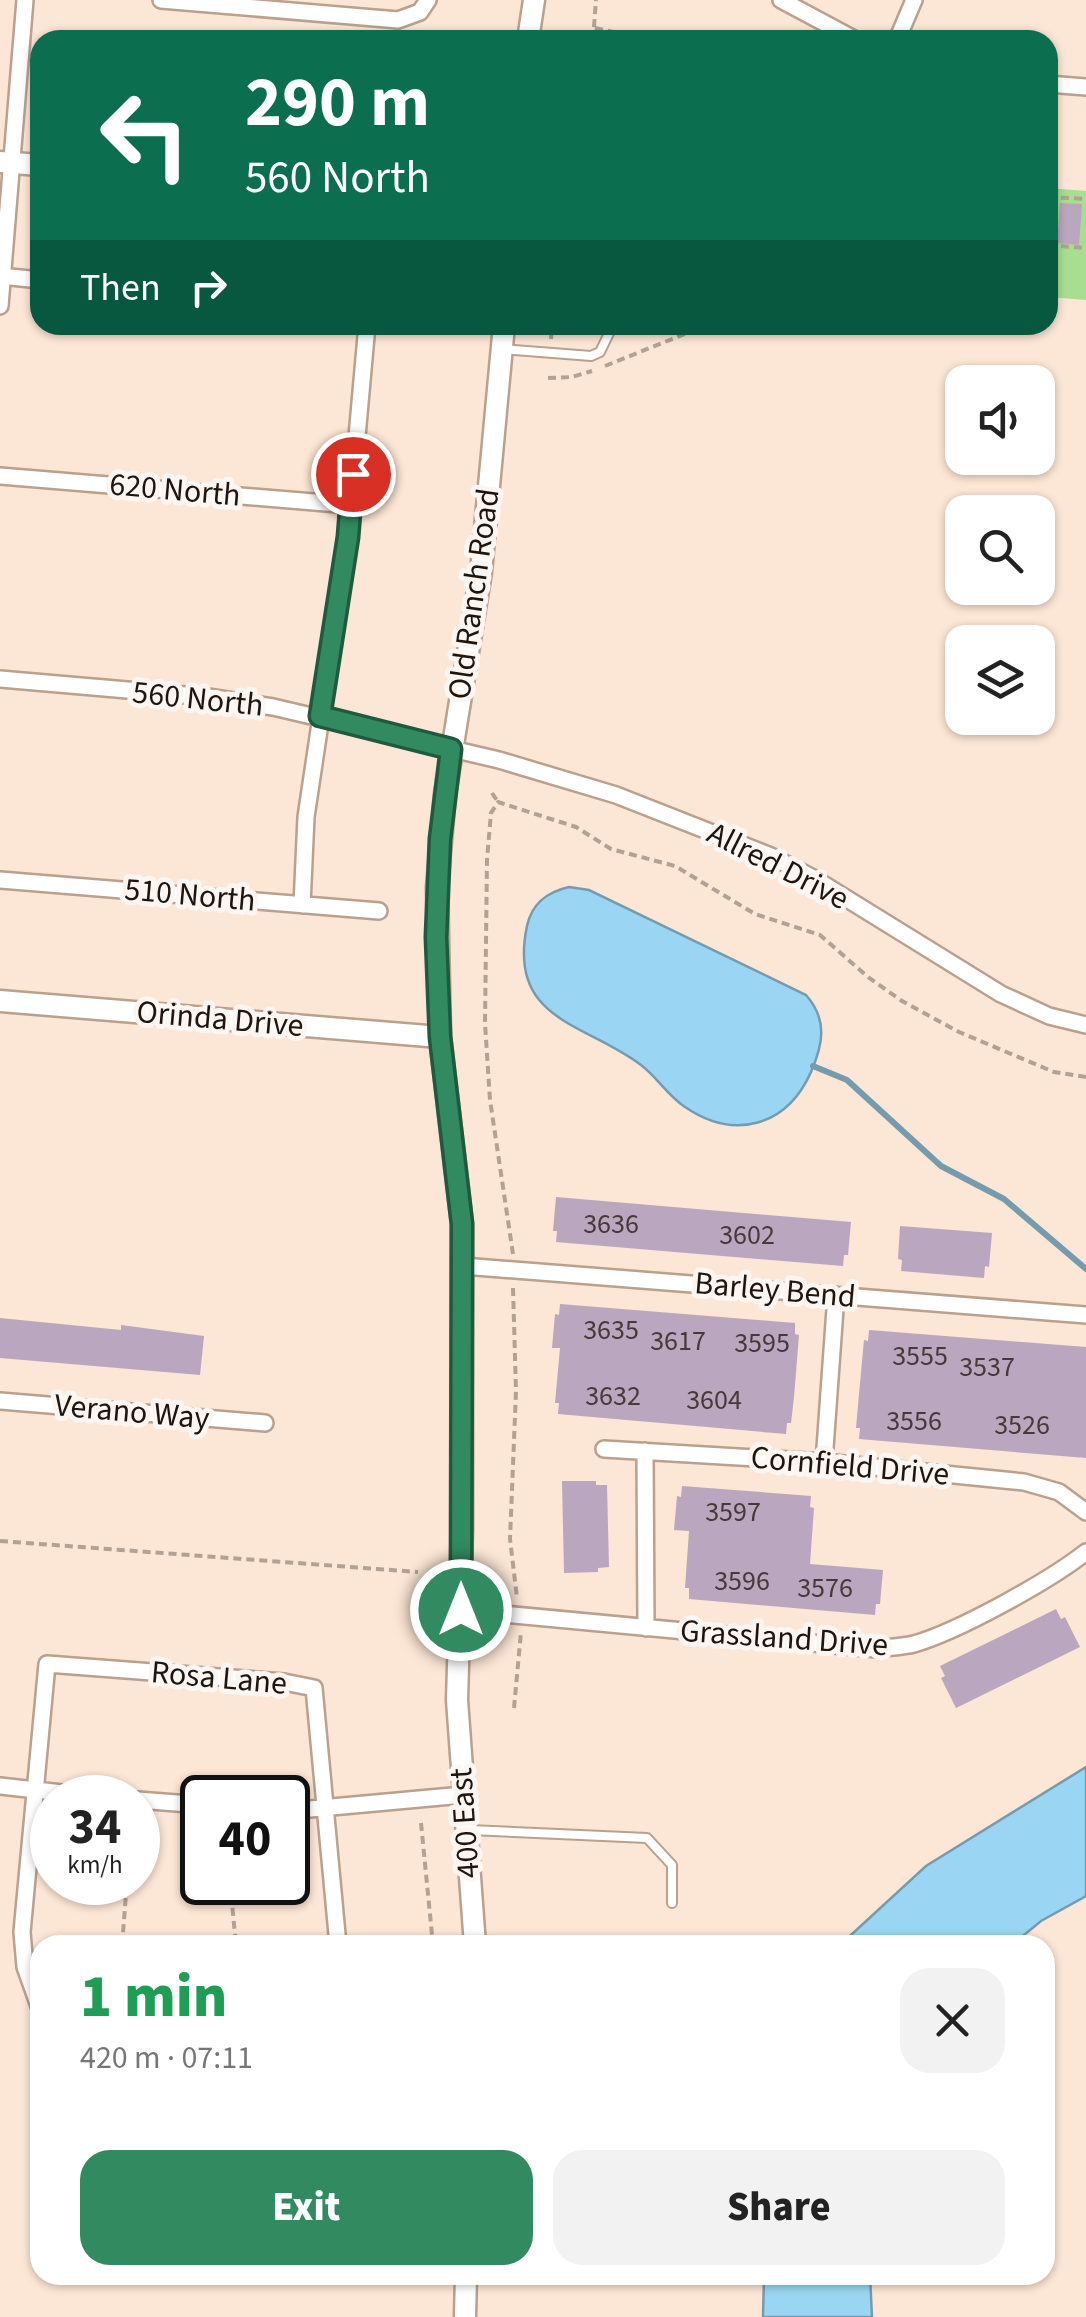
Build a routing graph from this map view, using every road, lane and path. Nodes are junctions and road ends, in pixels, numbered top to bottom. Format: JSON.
{"nodes":[{"id":1,"x":25,"y":0,"type":"edge"},
{"id":2,"x":160,"y":0,"type":"edge"},
{"id":3,"x":428,"y":0,"type":"edge"},
{"id":4,"x":534,"y":0,"type":"edge"},
{"id":5,"x":596,"y":0,"type":"edge"},
{"id":6,"x":782,"y":0,"type":"edge"},
{"id":7,"x":914,"y":0,"type":"edge"},
{"id":8,"x":232,"y":3,"type":"edge"},
{"id":9,"x":595,"y":28,"type":"joint"},
{"id":10,"x":530,"y":30,"type":"edge"},
{"id":11,"x":604,"y":30,"type":"edge"},
{"id":12,"x":838,"y":30,"type":"edge"},
{"id":13,"x":901,"y":30,"type":"edge"},
{"id":14,"x":1058,"y":85,"type":"edge"},
{"id":15,"x":1086,"y":87,"type":"edge"},
{"id":16,"x":6,"y":162,"type":"edge"},
{"id":17,"x":1058,"y":198,"type":"edge"},
{"id":18,"x":1086,"y":200,"type":"edge"},
{"id":19,"x":1058,"y":245,"type":"edge"},
{"id":20,"x":1086,"y":248,"type":"edge"},
{"id":21,"x":1,"y":276,"type":"edge"},
{"id":22,"x":30,"y":279,"type":"edge"},
{"id":23,"x":0,"y":306,"type":"edge"},
{"id":24,"x":365,"y":335,"type":"edge"},
{"id":25,"x":503,"y":335,"type":"edge"},
{"id":26,"x":551,"y":335,"type":"edge"},
{"id":27,"x":608,"y":335,"type":"edge"},
{"id":28,"x":683,"y":335,"type":"edge"},
{"id":29,"x":551,"y":339,"type":"dead end"},
{"id":30,"x":502,"y":349,"type":"junction"},
{"id":31,"x":548,"y":378,"type":"dead end"},
{"id":32,"x":0,"y":476,"type":"edge"},
{"id":33,"x":350,"y":504,"type":"junction"},
{"id":34,"x":0,"y":679,"type":"edge"},
{"id":35,"x":320,"y":716,"type":"junction"},
{"id":36,"x":451,"y":749,"type":"junction"},
{"id":37,"x":492,"y":793,"type":"dead end"},
{"id":38,"x":498,"y":802,"type":"junction"},
{"id":39,"x":0,"y":880,"type":"edge"},
{"id":40,"x":302,"y":905,"type":"junction"},
{"id":41,"x":379,"y":911,"type":"dead end"},
{"id":42,"x":0,"y":1001,"type":"edge"},
{"id":43,"x":1086,"y":1025,"type":"edge"},
{"id":44,"x":440,"y":1037,"type":"junction"},
{"id":45,"x":1086,"y":1077,"type":"edge"},
{"id":46,"x":514,"y":1258,"type":"dead end"},
{"id":47,"x":463,"y":1266,"type":"junction"},
{"id":48,"x":513,"y":1294,"type":"dead end"},
{"id":49,"x":836,"y":1294,"type":"junction"},
{"id":50,"x":1086,"y":1315,"type":"edge"},
{"id":51,"x":0,"y":1402,"type":"edge"},
{"id":52,"x":264,"y":1423,"type":"dead end"},
{"id":53,"x":604,"y":1450,"type":"dead end"},
{"id":54,"x":644,"y":1450,"type":"junction"},
{"id":55,"x":824,"y":1462,"type":"junction"},
{"id":56,"x":1086,"y":1512,"type":"edge"},
{"id":57,"x":0,"y":1541,"type":"edge"},
{"id":58,"x":1086,"y":1552,"type":"edge"},
{"id":59,"x":418,"y":1572,"type":"dead end"},
{"id":60,"x":518,"y":1603,"type":"dead end"},
{"id":61,"x":461,"y":1610,"type":"junction"},
{"id":62,"x":646,"y":1628,"type":"junction"},
{"id":63,"x":522,"y":1640,"type":"dead end"},
{"id":64,"x":456,"y":1700,"type":"joint"},
{"id":65,"x":514,"y":1708,"type":"dead end"},
{"id":66,"x":34,"y":1775,"type":"edge"},
{"id":67,"x":0,"y":1786,"type":"edge"},
{"id":68,"x":30,"y":1792,"type":"edge"},
{"id":69,"x":463,"y":1795,"type":"junction"},
{"id":70,"x":326,"y":1809,"type":"junction"},
{"id":71,"x":310,"y":1810,"type":"edge"},
{"id":72,"x":30,"y":1820,"type":"edge"},
{"id":73,"x":421,"y":1823,"type":"dead end"},
{"id":74,"x":466,"y":1830,"type":"junction"},
{"id":75,"x":672,"y":1903,"type":"dead end"},
{"id":76,"x":125,"y":1905,"type":"edge"},
{"id":77,"x":232,"y":1905,"type":"edge"},
{"id":78,"x":123,"y":1935,"type":"edge"},
{"id":79,"x":235,"y":1935,"type":"edge"},
{"id":80,"x":337,"y":1935,"type":"edge"},
{"id":81,"x":431,"y":1935,"type":"edge"},
{"id":82,"x":474,"y":1935,"type":"edge"},
{"id":83,"x":30,"y":1981,"type":"edge"},
{"id":84,"x":466,"y":2285,"type":"edge"},
{"id":85,"x":466,"y":2317,"type":"edge"}],
"edges":[{"from":1,"to":16,"type":"street"},
{"from":2,"to":8,"type":"street"},
{"from":3,"to":8,"type":"street"},
{"from":4,"to":10,"type":"street"},
{"from":5,"to":9,"type":"path"},
{"from":6,"to":12,"type":"street"},
{"from":7,"to":13,"type":"street"},
{"from":9,"to":11,"type":"path"},
{"from":14,"to":15,"type":"street"},
{"from":16,"to":21,"type":"street"},
{"from":17,"to":18,"type":"path"},
{"from":19,"to":20,"type":"path"},
{"from":21,"to":22,"type":"street"},
{"from":21,"to":23,"type":"street"},
{"from":24,"to":33,"type":"street"},
{"from":25,"to":30,"type":"street","name":"Old Ranch Road"},
{"from":26,"to":29,"type":"path"},
{"from":27,"to":30,"type":"lane"},
{"from":28,"to":31,"type":"path"},
{"from":30,"to":36,"type":"street","name":"Old Ranch Road"},
{"from":32,"to":33,"type":"street","name":"620 North"},
{"from":33,"to":35,"type":"street"},
{"from":34,"to":35,"type":"street","name":"560 North"},
{"from":35,"to":36,"type":"street","name":"560 North"},
{"from":35,"to":40,"type":"street"},
{"from":36,"to":43,"type":"street","name":"Allred Drive"},
{"from":36,"to":44,"type":"street","name":"Old Ranch Road"},
{"from":37,"to":38,"type":"path"},
{"from":38,"to":45,"type":"path"},
{"from":38,"to":46,"type":"path"},
{"from":39,"to":40,"type":"street","name":"510 North"},
{"from":40,"to":41,"type":"street","name":"510 North"},
{"from":42,"to":44,"type":"street","name":"Orinda Drive"},
{"from":44,"to":47,"type":"street","name":"Old Ranch Road"},
{"from":47,"to":49,"type":"street","name":"Barley Bend"},
{"from":47,"to":61,"type":"street","name":"Old Ranch Road"},
{"from":48,"to":60,"type":"path"},
{"from":49,"to":50,"type":"street","name":"Barley Bend"},
{"from":49,"to":55,"type":"street"},
{"from":51,"to":52,"type":"street","name":"Verano Way"},
{"from":53,"to":54,"type":"street","name":"Cornfield Drive"},
{"from":54,"to":55,"type":"street","name":"Cornfield Drive"},
{"from":54,"to":62,"type":"street"},
{"from":55,"to":56,"type":"street","name":"Cornfield Drive"},
{"from":57,"to":59,"type":"path"},
{"from":58,"to":62,"type":"street","name":"Grassland Drive"},
{"from":61,"to":62,"type":"street","name":"Grassland Drive"},
{"from":61,"to":64,"type":"street","name":"Old Ranch Road"},
{"from":63,"to":65,"type":"path"},
{"from":64,"to":69,"type":"street","name":"400 East"},
{"from":66,"to":70,"type":"street","name":"Rosa Lane"},
{"from":67,"to":68,"type":"street"},
{"from":69,"to":70,"type":"street"},
{"from":69,"to":74,"type":"street","name":"400 East"},
{"from":70,"to":71,"type":"street"},
{"from":70,"to":80,"type":"street","name":"Rosa Lane"},
{"from":72,"to":83,"type":"street"},
{"from":73,"to":81,"type":"path"},
{"from":74,"to":75,"type":"lane"},
{"from":74,"to":82,"type":"street","name":"400 East"},
{"from":76,"to":78,"type":"path"},
{"from":77,"to":79,"type":"path"},
{"from":84,"to":85,"type":"street"}]}
